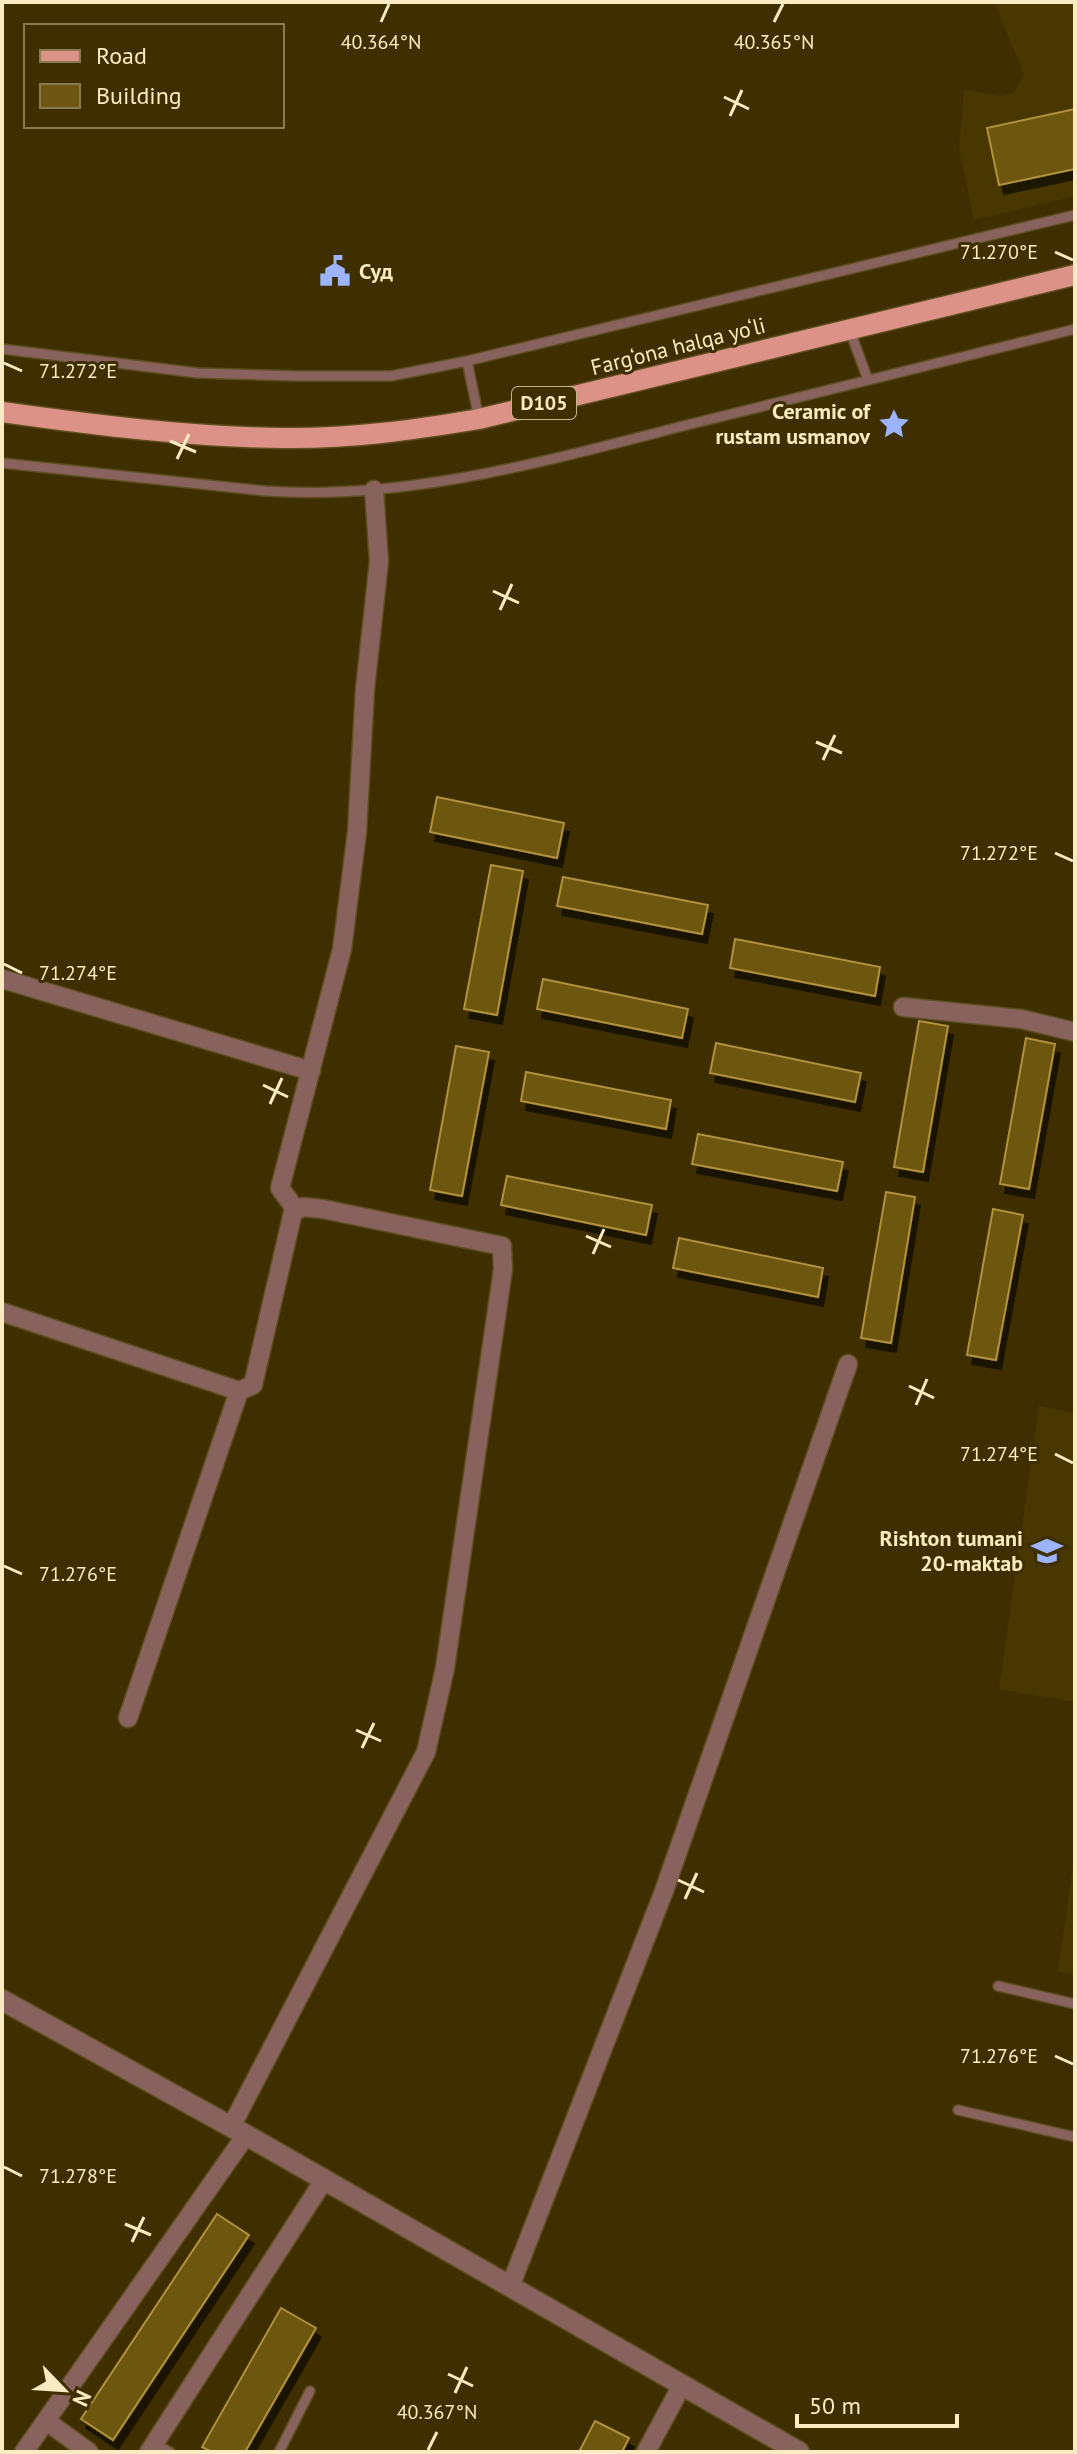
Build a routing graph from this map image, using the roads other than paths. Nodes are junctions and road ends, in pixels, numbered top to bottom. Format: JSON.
{"nodes":[{"id":1,"x":1075,"y":215,"type":"edge"},
{"id":2,"x":1075,"y":275,"type":"edge"},
{"id":3,"x":850,"y":329,"type":"junction"},
{"id":4,"x":1075,"y":329,"type":"edge"},
{"id":5,"x":2,"y":349,"type":"edge"},
{"id":6,"x":467,"y":361,"type":"junction"},
{"id":7,"x":868,"y":380,"type":"junction"},
{"id":8,"x":2,"y":412,"type":"edge"},
{"id":9,"x":479,"y":419,"type":"junction"},
{"id":10,"x":2,"y":463,"type":"edge"},
{"id":11,"x":374,"y":490,"type":"junction"},
{"id":12,"x":2,"y":979,"type":"edge"},
{"id":13,"x":903,"y":1007,"type":"dead end"},
{"id":14,"x":1075,"y":1032,"type":"edge"},
{"id":15,"x":311,"y":1071,"type":"junction"},
{"id":16,"x":296,"y":1210,"type":"junction"},
{"id":17,"x":2,"y":1312,"type":"edge"},
{"id":18,"x":848,"y":1364,"type":"dead end"},
{"id":19,"x":239,"y":1391,"type":"junction"},
{"id":20,"x":128,"y":1718,"type":"dead end"},
{"id":21,"x":998,"y":1986,"type":"dead end"},
{"id":22,"x":2,"y":2000,"type":"edge"},
{"id":23,"x":1075,"y":2004,"type":"edge"},
{"id":24,"x":958,"y":2110,"type":"dead end"},
{"id":25,"x":238,"y":2131,"type":"junction"},
{"id":26,"x":1075,"y":2137,"type":"edge"},
{"id":27,"x":324,"y":2180,"type":"junction"},
{"id":28,"x":510,"y":2287,"type":"junction"},
{"id":29,"x":682,"y":2385,"type":"junction"},
{"id":30,"x":310,"y":2391,"type":"dead end"},
{"id":31,"x":46,"y":2421,"type":"junction"},
{"id":32,"x":157,"y":2449,"type":"edge"},
{"id":33,"x":24,"y":2452,"type":"edge"},
{"id":34,"x":89,"y":2452,"type":"edge"},
{"id":35,"x":279,"y":2452,"type":"edge"},
{"id":36,"x":646,"y":2452,"type":"edge"},
{"id":37,"x":799,"y":2452,"type":"edge"}],
"edges":[{"from":1,"to":6,"type":"lane"},
{"from":2,"to":3,"type":"main road","name":"Farg‘ona halqa yo‘li","number":"D105"},
{"from":3,"to":7,"type":"lane"},
{"from":3,"to":9,"type":"main road","name":"Farg‘ona halqa yo‘li","number":"D105"},
{"from":4,"to":7,"type":"lane"},
{"from":5,"to":6,"type":"lane"},
{"from":6,"to":9,"type":"lane"},
{"from":7,"to":11,"type":"lane"},
{"from":8,"to":9,"type":"main road","name":"Farg‘ona halqa yo‘li","number":"D105"},
{"from":10,"to":11,"type":"lane"},
{"from":11,"to":15,"type":"street"},
{"from":12,"to":15,"type":"street"},
{"from":13,"to":14,"type":"street"},
{"from":15,"to":16,"type":"street"},
{"from":16,"to":19,"type":"street"},
{"from":16,"to":25,"type":"street"},
{"from":17,"to":19,"type":"street"},
{"from":18,"to":28,"type":"street"},
{"from":19,"to":20,"type":"street"},
{"from":21,"to":23,"type":"lane"},
{"from":22,"to":25,"type":"street"},
{"from":24,"to":26,"type":"lane"},
{"from":25,"to":27,"type":"street"},
{"from":25,"to":31,"type":"street"},
{"from":27,"to":28,"type":"street"},
{"from":27,"to":32,"type":"street"},
{"from":28,"to":29,"type":"street"},
{"from":29,"to":36,"type":"street"},
{"from":29,"to":37,"type":"street"},
{"from":30,"to":35,"type":"lane"},
{"from":31,"to":33,"type":"street"},
{"from":31,"to":34,"type":"street"}]}
